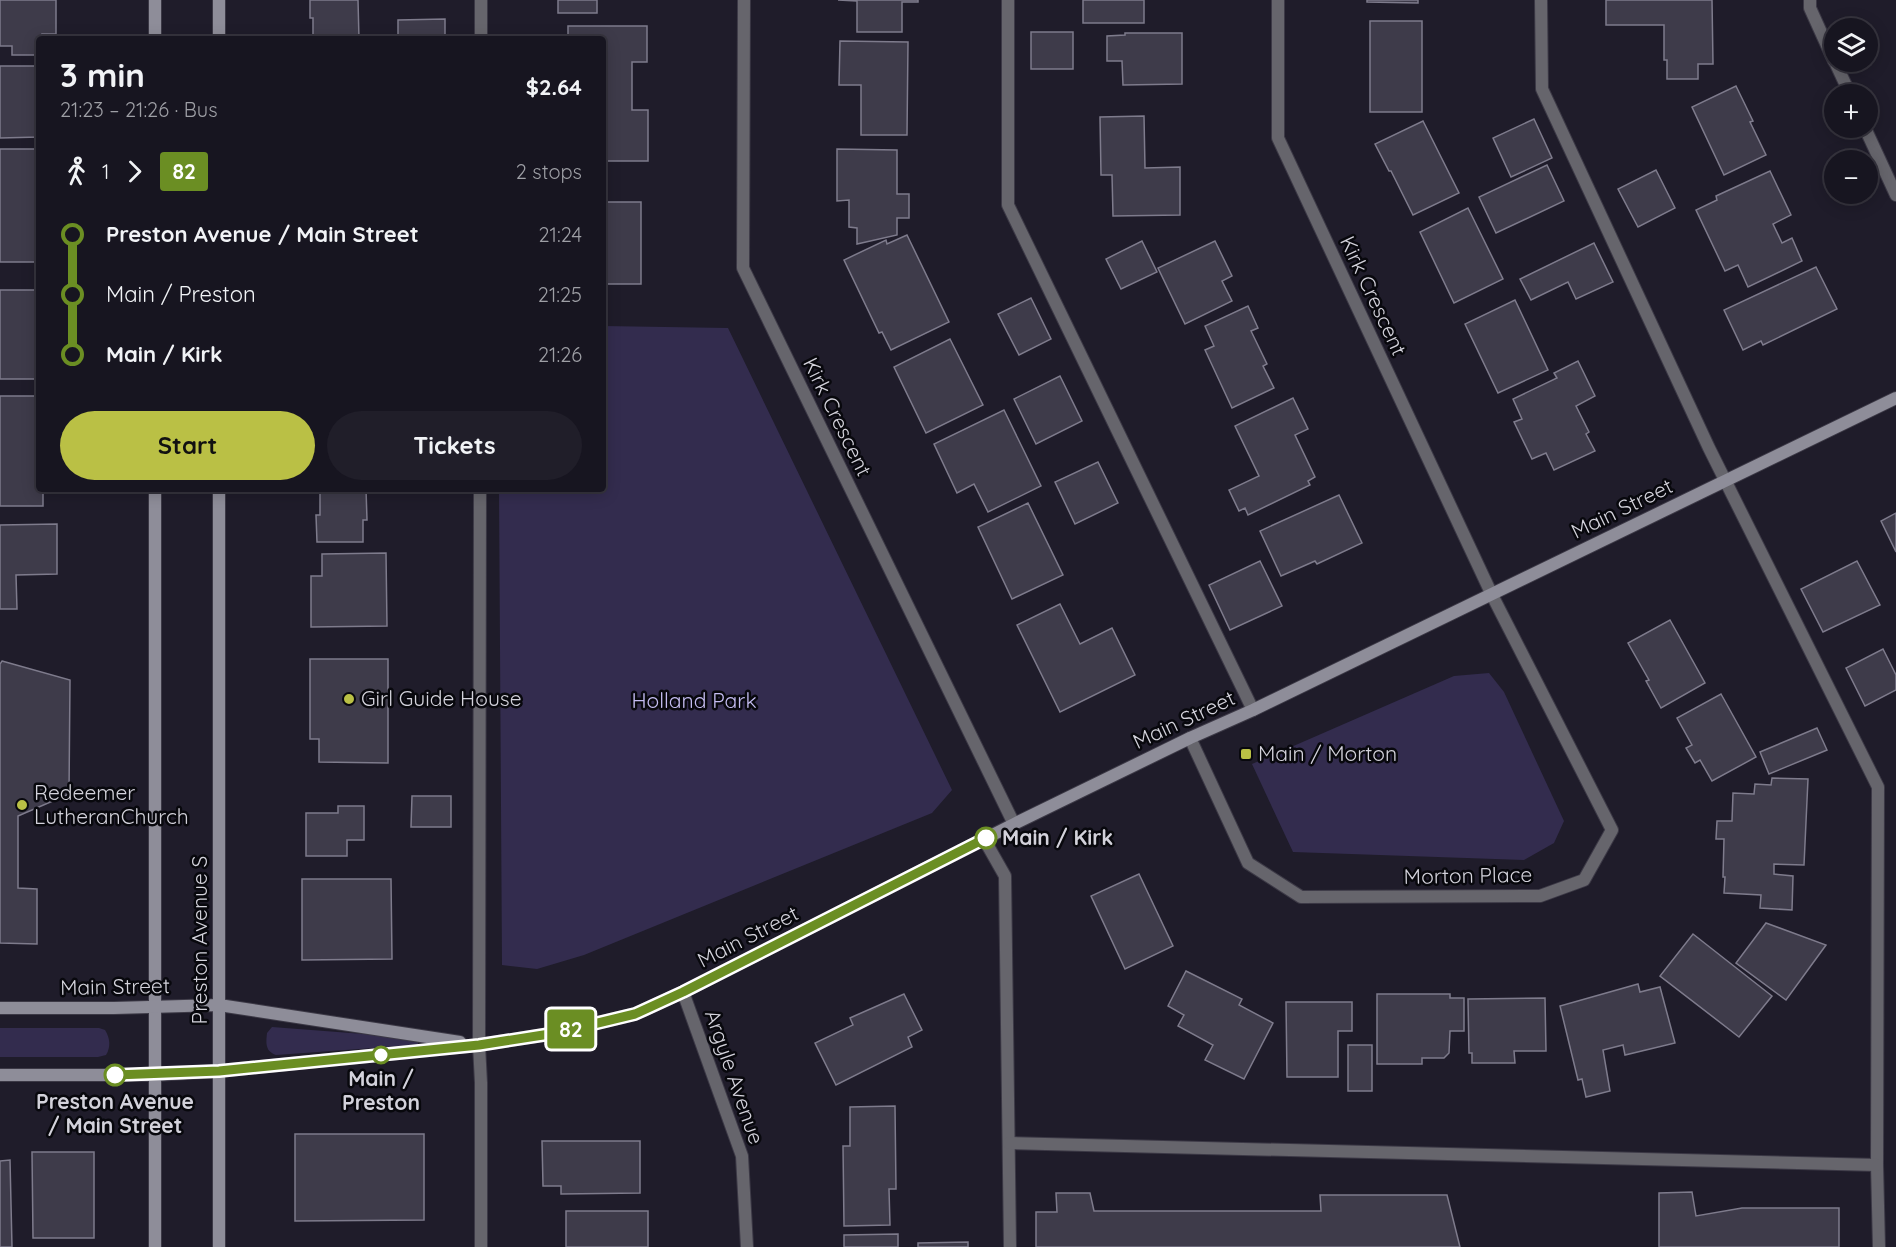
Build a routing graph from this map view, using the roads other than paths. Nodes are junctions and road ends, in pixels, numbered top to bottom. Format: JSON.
{"nodes":[{"id":1,"x":154,"y":0,"type":"edge"},
{"id":2,"x":219,"y":0,"type":"edge"},
{"id":3,"x":481,"y":0,"type":"edge"},
{"id":4,"x":744,"y":0,"type":"edge"},
{"id":5,"x":1008,"y":0,"type":"edge"},
{"id":6,"x":1278,"y":0,"type":"edge"},
{"id":7,"x":1541,"y":0,"type":"edge"},
{"id":8,"x":1810,"y":0,"type":"edge"},
{"id":9,"x":155,"y":36,"type":"edge"},
{"id":10,"x":219,"y":36,"type":"edge"},
{"id":11,"x":481,"y":36,"type":"edge"},
{"id":12,"x":1824,"y":38,"type":"edge"},
{"id":13,"x":1870,"y":138,"type":"edge"},
{"id":14,"x":1896,"y":195,"type":"edge"},
{"id":15,"x":1896,"y":398,"type":"edge"},
{"id":16,"x":1725,"y":481,"type":"junction"},
{"id":17,"x":155,"y":492,"type":"edge"},
{"id":18,"x":219,"y":492,"type":"edge"},
{"id":19,"x":480,"y":492,"type":"edge"},
{"id":20,"x":1492,"y":595,"type":"junction"},
{"id":21,"x":1253,"y":710,"type":"junction"},
{"id":22,"x":1190,"y":738,"type":"junction"},
{"id":23,"x":1014,"y":824,"type":"junction"},
{"id":24,"x":984,"y":838,"type":"junction"},
{"id":25,"x":683,"y":992,"type":"junction"},
{"id":26,"x":219,"y":1005,"type":"junction"},
{"id":27,"x":155,"y":1007,"type":"junction"},
{"id":28,"x":0,"y":1008,"type":"edge"},
{"id":29,"x":479,"y":1045,"type":"junction"},
{"id":30,"x":219,"y":1071,"type":"junction"},
{"id":31,"x":0,"y":1075,"type":"edge"},
{"id":32,"x":154,"y":1075,"type":"junction"},
{"id":33,"x":1009,"y":1143,"type":"junction"},
{"id":34,"x":1877,"y":1165,"type":"junction"},
{"id":35,"x":155,"y":1247,"type":"edge"},
{"id":36,"x":219,"y":1247,"type":"edge"},
{"id":37,"x":481,"y":1247,"type":"edge"},
{"id":38,"x":747,"y":1247,"type":"edge"},
{"id":39,"x":1010,"y":1247,"type":"edge"},
{"id":40,"x":1879,"y":1247,"type":"edge"}],
"edges":[{"from":1,"to":9,"type":"street"},
{"from":2,"to":10,"type":"street"},
{"from":3,"to":11,"type":"street"},
{"from":4,"to":23,"type":"street","name":"Kirk Crescent"},
{"from":5,"to":21,"type":"street"},
{"from":6,"to":20,"type":"street","name":"Kirk Crescent"},
{"from":7,"to":16,"type":"street"},
{"from":8,"to":12,"type":"street"},
{"from":13,"to":14,"type":"street"},
{"from":15,"to":16,"type":"street","name":"Main Street"},
{"from":16,"to":20,"type":"street","name":"Main Street"},
{"from":16,"to":34,"type":"street"},
{"from":17,"to":27,"type":"street"},
{"from":18,"to":26,"type":"street","name":"Preston Avenue S"},
{"from":19,"to":29,"type":"street"},
{"from":20,"to":21,"type":"street","name":"Main Street"},
{"from":20,"to":22,"type":"street","name":"Morton Place"},
{"from":21,"to":22,"type":"street","name":"Main Street"},
{"from":22,"to":23,"type":"street","name":"Main Street"},
{"from":23,"to":24,"type":"street","name":"Main Street"},
{"from":24,"to":25,"type":"street","name":"Main Street"},
{"from":24,"to":33,"type":"street"},
{"from":25,"to":29,"type":"street","name":"Main Street"},
{"from":25,"to":38,"type":"street","name":"Argyle Avenue"},
{"from":26,"to":27,"type":"street","name":"Main Street"},
{"from":26,"to":29,"type":"street","name":"Main Street"},
{"from":26,"to":30,"type":"street","name":"Preston Avenue S"},
{"from":27,"to":28,"type":"street","name":"Main Street"},
{"from":27,"to":32,"type":"street"},
{"from":29,"to":30,"type":"street","name":"Main Street"},
{"from":29,"to":37,"type":"street"},
{"from":30,"to":32,"type":"street","name":"Main Street"},
{"from":30,"to":36,"type":"street","name":"Preston Avenue S"},
{"from":31,"to":32,"type":"street","name":"Main Street"},
{"from":32,"to":35,"type":"street"},
{"from":33,"to":34,"type":"street"},
{"from":33,"to":39,"type":"street"},
{"from":34,"to":40,"type":"street"}]}
